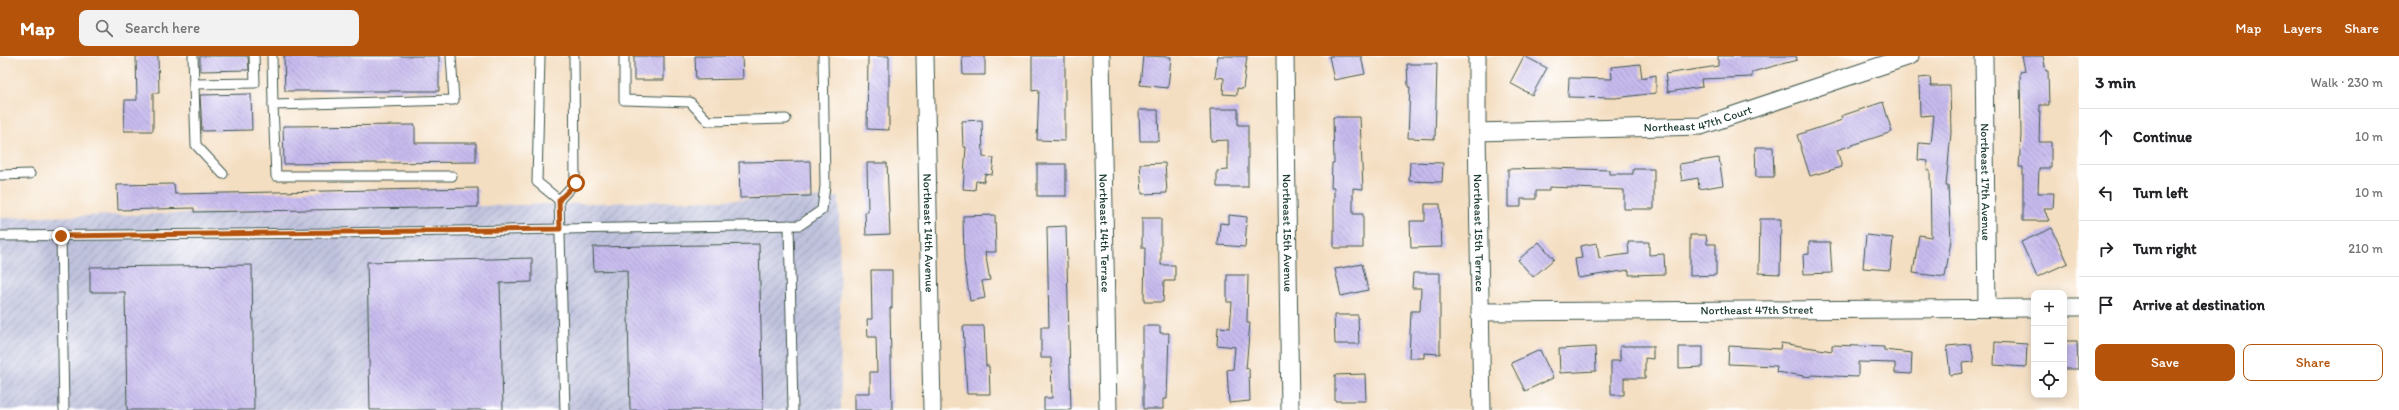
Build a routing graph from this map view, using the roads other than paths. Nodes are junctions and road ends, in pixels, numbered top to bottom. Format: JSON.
{"nodes":[{"id":1,"x":193,"y":56,"type":"edge"},
{"id":2,"x":254,"y":56,"type":"edge"},
{"id":3,"x":272,"y":56,"type":"edge"},
{"id":4,"x":451,"y":56,"type":"edge"},
{"id":5,"x":540,"y":56,"type":"edge"},
{"id":6,"x":574,"y":56,"type":"edge"},
{"id":7,"x":624,"y":56,"type":"edge"},
{"id":8,"x":823,"y":56,"type":"edge"},
{"id":9,"x":925,"y":56,"type":"edge"},
{"id":10,"x":1101,"y":56,"type":"edge"},
{"id":11,"x":1285,"y":56,"type":"edge"},
{"id":12,"x":1478,"y":56,"type":"edge"},
{"id":13,"x":1910,"y":56,"type":"edge"},
{"id":14,"x":1984,"y":56,"type":"edge"},
{"id":15,"x":194,"y":84,"type":"junction"},
{"id":16,"x":273,"y":105,"type":"junction"},
{"id":17,"x":786,"y":119,"type":"dead end"},
{"id":18,"x":1477,"y":132,"type":"junction"},
{"id":19,"x":30,"y":174,"type":"dead end"},
{"id":20,"x":223,"y":174,"type":"dead end"},
{"id":21,"x":0,"y":175,"type":"edge"},
{"id":22,"x":452,"y":176,"type":"dead end"},
{"id":23,"x":559,"y":200,"type":"junction"},
{"id":24,"x":789,"y":225,"type":"junction"},
{"id":25,"x":560,"y":229,"type":"junction"},
{"id":26,"x":0,"y":236,"type":"edge"},
{"id":27,"x":61,"y":236,"type":"junction"},
{"id":28,"x":2067,"y":307,"type":"edge"},
{"id":29,"x":2079,"y":307,"type":"edge"},
{"id":30,"x":1987,"y":308,"type":"junction"},
{"id":31,"x":2031,"y":308,"type":"edge"},
{"id":32,"x":1480,"y":312,"type":"junction"},
{"id":33,"x":64,"y":410,"type":"edge"},
{"id":34,"x":565,"y":410,"type":"edge"},
{"id":35,"x":794,"y":410,"type":"edge"},
{"id":36,"x":932,"y":410,"type":"edge"},
{"id":37,"x":1108,"y":410,"type":"edge"},
{"id":38,"x":1290,"y":410,"type":"edge"},
{"id":39,"x":1482,"y":410,"type":"edge"}],
"edges":[{"from":1,"to":15,"type":"lane"},
{"from":2,"to":15,"type":"lane"},
{"from":3,"to":16,"type":"lane"},
{"from":4,"to":16,"type":"lane"},
{"from":5,"to":23,"type":"lane"},
{"from":6,"to":23,"type":"lane"},
{"from":7,"to":17,"type":"lane"},
{"from":8,"to":24,"type":"lane"},
{"from":9,"to":36,"type":"street","name":"Northeast 14th Avenue"},
{"from":10,"to":37,"type":"street","name":"Northeast 14th Terrace"},
{"from":11,"to":38,"type":"street","name":"Northeast 15th Avenue"},
{"from":12,"to":18,"type":"street","name":"Northeast 15th Terrace"},
{"from":13,"to":18,"type":"street","name":"Northeast 47th Court"},
{"from":14,"to":30,"type":"street","name":"Northeast 17th Avenue"},
{"from":15,"to":20,"type":"lane"},
{"from":16,"to":22,"type":"lane"},
{"from":18,"to":32,"type":"street","name":"Northeast 15th Terrace"},
{"from":19,"to":21,"type":"lane"},
{"from":23,"to":25,"type":"lane"},
{"from":24,"to":25,"type":"lane"},
{"from":24,"to":35,"type":"lane"},
{"from":25,"to":27,"type":"lane"},
{"from":25,"to":34,"type":"lane"},
{"from":26,"to":27,"type":"lane"},
{"from":27,"to":33,"type":"lane"},
{"from":28,"to":29,"type":"street"},
{"from":30,"to":31,"type":"street","name":"Northeast 47th Street"},
{"from":30,"to":32,"type":"street","name":"Northeast 47th Street"},
{"from":32,"to":39,"type":"street","name":"Northeast 15th Terrace"}]}
